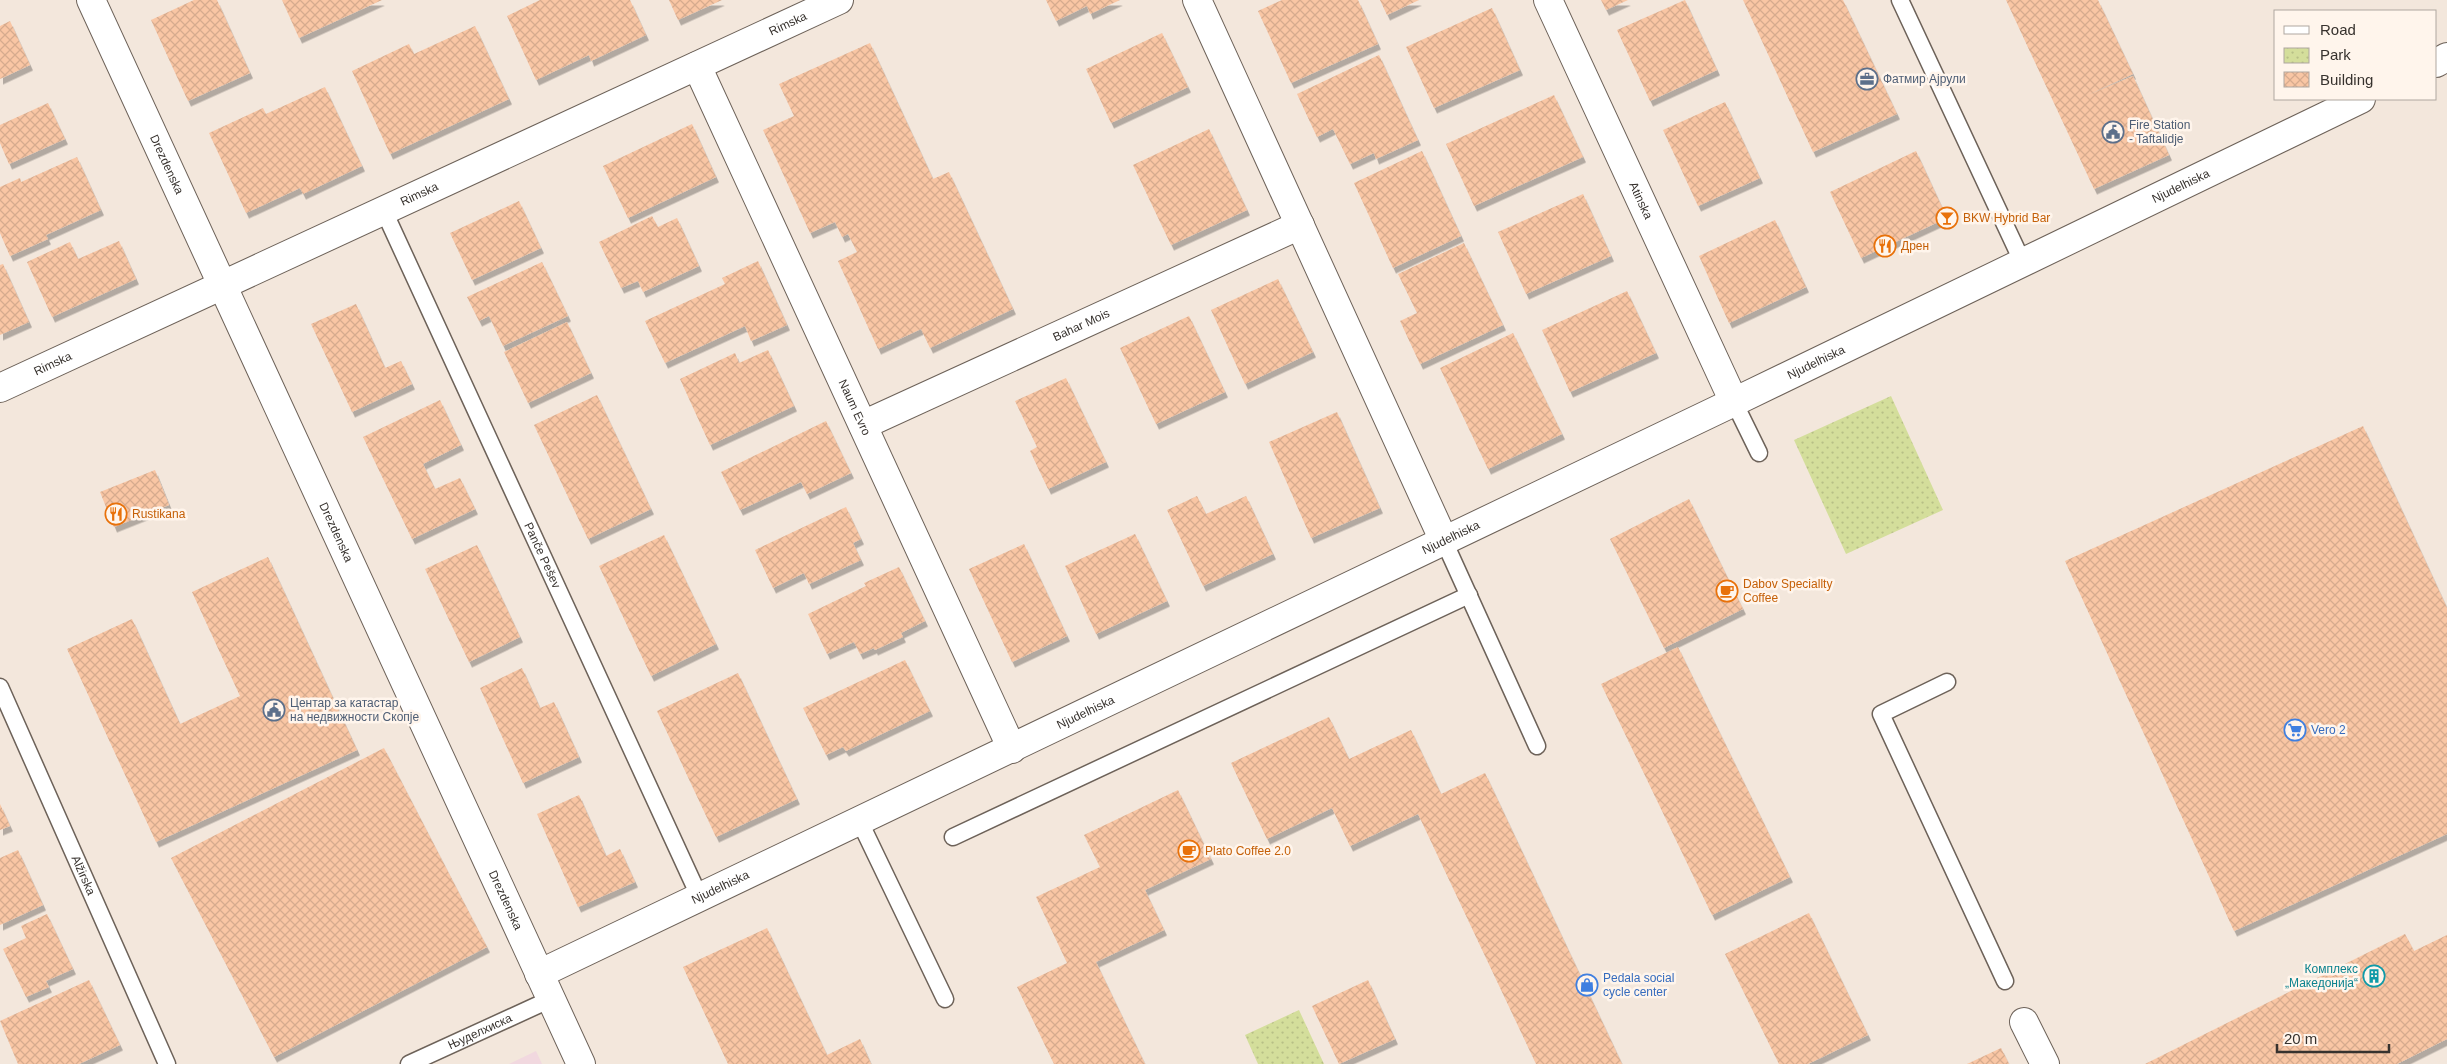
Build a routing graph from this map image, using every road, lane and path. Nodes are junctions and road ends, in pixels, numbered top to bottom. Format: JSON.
{"nodes":[{"id":1,"x":839,"y":0,"type":"edge"},
{"id":2,"x":1197,"y":0,"type":"edge"},
{"id":3,"x":1548,"y":0,"type":"edge"},
{"id":4,"x":1900,"y":0,"type":"edge"},
{"id":5,"x":99,"y":2,"type":"edge"},
{"id":6,"x":697,"y":66,"type":"junction"},
{"id":7,"x":2357,"y":100,"type":"edge"},
{"id":8,"x":2334,"y":105,"type":"edge"},
{"id":9,"x":384,"y":211,"type":"junction"},
{"id":10,"x":1300,"y":225,"type":"junction"},
{"id":11,"x":2022,"y":261,"type":"junction"},
{"id":12,"x":223,"y":285,"type":"junction"},
{"id":13,"x":0,"y":388,"type":"edge"},
{"id":14,"x":1734,"y":402,"type":"junction"},
{"id":15,"x":863,"y":425,"type":"junction"},
{"id":16,"x":1759,"y":453,"type":"dead end"},
{"id":17,"x":1444,"y":541,"type":"junction"},
{"id":18,"x":1469,"y":595,"type":"junction"},
{"id":19,"x":1947,"y":682,"type":"dead end"},
{"id":20,"x":0,"y":686,"type":"edge"},
{"id":21,"x":1537,"y":746,"type":"dead end"},
{"id":22,"x":1012,"y":748,"type":"junction"},
{"id":23,"x":860,"y":822,"type":"junction"},
{"id":24,"x":953,"y":837,"type":"dead end"},
{"id":25,"x":700,"y":898,"type":"junction"},
{"id":26,"x":539,"y":974,"type":"junction"},
{"id":27,"x":2005,"y":981,"type":"dead end"},
{"id":28,"x":551,"y":999,"type":"junction"},
{"id":29,"x":945,"y":999,"type":"dead end"},
{"id":30,"x":2024,"y":1022,"type":"dead end"},
{"id":31,"x":167,"y":1064,"type":"edge"},
{"id":32,"x":409,"y":1064,"type":"edge"},
{"id":33,"x":581,"y":1064,"type":"edge"},
{"id":34,"x":2045,"y":1064,"type":"edge"}],
"edges":[{"from":1,"to":6,"type":"street","name":"Rimska"},
{"from":2,"to":10,"type":"street"},
{"from":3,"to":14,"type":"street","name":"Atinska"},
{"from":4,"to":11,"type":"lane"},
{"from":5,"to":12,"type":"street","name":"Drezdenska"},
{"from":6,"to":9,"type":"street","name":"Rimska"},
{"from":6,"to":15,"type":"street","name":"Naum Evro"},
{"from":7,"to":8,"type":"street","name":"Njudelhiska"},
{"from":8,"to":11,"type":"street","name":"Njudelhiska"},
{"from":9,"to":12,"type":"street","name":"Rimska"},
{"from":9,"to":25,"type":"lane","name":"Panče Pešev"},
{"from":10,"to":15,"type":"street","name":"Bahar Mois"},
{"from":10,"to":17,"type":"street"},
{"from":11,"to":14,"type":"street","name":"Njudelhiska"},
{"from":12,"to":13,"type":"street","name":"Rimska"},
{"from":12,"to":26,"type":"street","name":"Drezdenska"},
{"from":14,"to":16,"type":"lane"},
{"from":14,"to":17,"type":"street","name":"Njudelhiska"},
{"from":15,"to":22,"type":"street","name":"Naum Evro"},
{"from":17,"to":18,"type":"lane"},
{"from":17,"to":22,"type":"street","name":"Njudelhiska"},
{"from":18,"to":21,"type":"lane"},
{"from":18,"to":24,"type":"lane"},
{"from":19,"to":27,"type":"lane"},
{"from":20,"to":31,"type":"lane","name":"Alžirska"},
{"from":22,"to":23,"type":"street","name":"Njudelhiska"},
{"from":23,"to":25,"type":"street","name":"Njudelhiska"},
{"from":23,"to":29,"type":"lane"},
{"from":25,"to":26,"type":"street","name":"Njudelhiska"},
{"from":26,"to":28,"type":"street","name":"Drezdenska"},
{"from":28,"to":32,"type":"lane","name":"Њуделхиска"},
{"from":28,"to":33,"type":"street","name":"Drezdenska"},
{"from":30,"to":34,"type":"street"}]}
